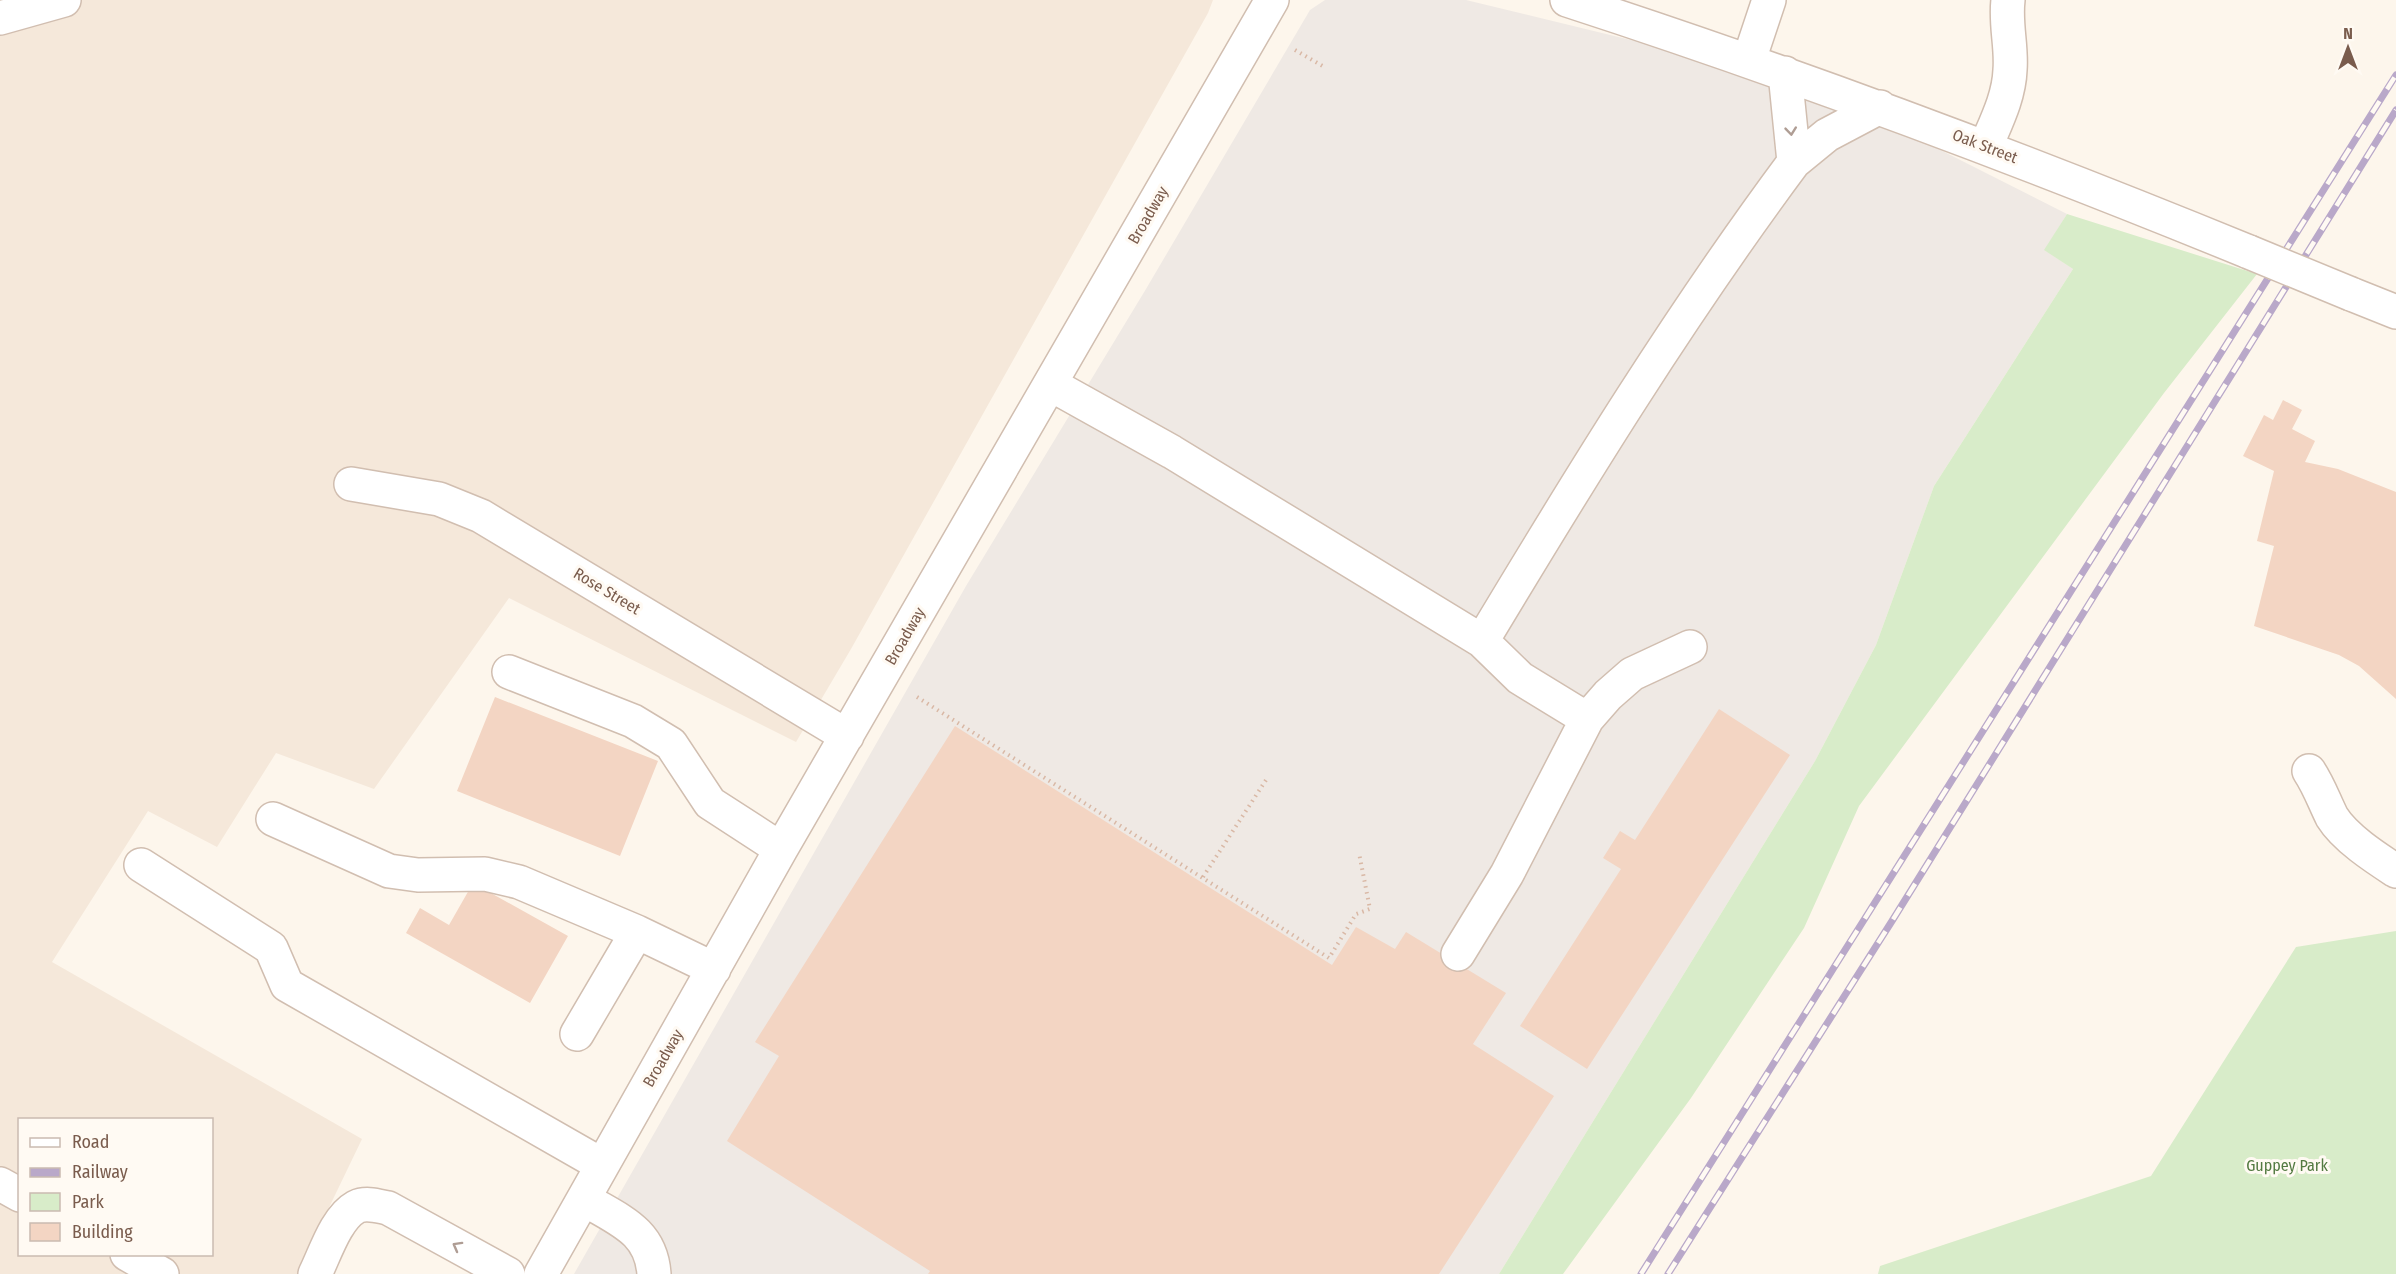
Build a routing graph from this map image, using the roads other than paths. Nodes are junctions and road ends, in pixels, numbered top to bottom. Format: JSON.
{"nodes":[{"id":1,"x":64,"y":0,"type":"edge"},
{"id":2,"x":1272,"y":0,"type":"edge"},
{"id":3,"x":1567,"y":0,"type":"edge"},
{"id":4,"x":1769,"y":0,"type":"edge"},
{"id":5,"x":2008,"y":0,"type":"edge"},
{"id":6,"x":0,"y":18,"type":"edge"},
{"id":7,"x":1749,"y":60,"type":"junction"},
{"id":8,"x":1785,"y":73,"type":"junction"},
{"id":9,"x":1880,"y":107,"type":"junction"},
{"id":10,"x":1986,"y":147,"type":"junction"},
{"id":11,"x":1794,"y":162,"type":"junction"},
{"id":12,"x":2396,"y":312,"type":"edge"},
{"id":13,"x":1050,"y":384,"type":"junction"},
{"id":14,"x":351,"y":484,"type":"dead end"},
{"id":15,"x":1482,"y":641,"type":"junction"},
{"id":16,"x":1690,"y":647,"type":"dead end"},
{"id":17,"x":509,"y":672,"type":"dead end"},
{"id":18,"x":1587,"y":719,"type":"junction"},
{"id":19,"x":847,"y":736,"type":"junction"},
{"id":20,"x":2309,"y":771,"type":"dead end"},
{"id":21,"x":273,"y":819,"type":"dead end"},
{"id":22,"x":781,"y":849,"type":"junction"},
{"id":23,"x":141,"y":865,"type":"dead end"},
{"id":24,"x":2396,"y":871,"type":"edge"},
{"id":25,"x":637,"y":932,"type":"junction"},
{"id":26,"x":1458,"y":954,"type":"dead end"},
{"id":27,"x":714,"y":969,"type":"junction"},
{"id":28,"x":577,"y":1034,"type":"dead end"},
{"id":29,"x":602,"y":1165,"type":"junction"},
{"id":30,"x":0,"y":1184,"type":"edge"},
{"id":31,"x":18,"y":1194,"type":"edge"},
{"id":32,"x":584,"y":1199,"type":"junction"},
{"id":33,"x":130,"y":1256,"type":"edge"},
{"id":34,"x":162,"y":1274,"type":"edge"},
{"id":35,"x":315,"y":1274,"type":"edge"},
{"id":36,"x":508,"y":1274,"type":"edge"},
{"id":37,"x":541,"y":1274,"type":"edge"},
{"id":38,"x":654,"y":1274,"type":"edge"}],
"edges":[{"from":1,"to":6,"type":"street"},
{"from":2,"to":13,"type":"street","name":"Broadway"},
{"from":3,"to":7,"type":"street","name":"Oak Street"},
{"from":4,"to":7,"type":"street"},
{"from":5,"to":10,"type":"street"},
{"from":7,"to":8,"type":"street","name":"Oak Street"},
{"from":8,"to":9,"type":"street","name":"Oak Street"},
{"from":8,"to":11,"type":"street","one_way":true},
{"from":9,"to":10,"type":"street","name":"Oak Street"},
{"from":9,"to":11,"type":"street"},
{"from":10,"to":12,"type":"street","name":"Oak Street","bridge":true},
{"from":11,"to":15,"type":"street"},
{"from":13,"to":15,"type":"street"},
{"from":13,"to":19,"type":"street","name":"Broadway"},
{"from":14,"to":19,"type":"street","name":"Rose Street"},
{"from":15,"to":18,"type":"street"},
{"from":16,"to":18,"type":"street"},
{"from":17,"to":22,"type":"street"},
{"from":18,"to":26,"type":"street"},
{"from":19,"to":22,"type":"street","name":"Broadway"},
{"from":20,"to":24,"type":"street"},
{"from":21,"to":25,"type":"street"},
{"from":22,"to":27,"type":"street","name":"Broadway"},
{"from":23,"to":29,"type":"street"},
{"from":25,"to":27,"type":"street"},
{"from":25,"to":28,"type":"street"},
{"from":27,"to":29,"type":"street","name":"Broadway"},
{"from":29,"to":32,"type":"street","name":"Broadway"},
{"from":30,"to":31,"type":"street"},
{"from":32,"to":37,"type":"street","name":"Broadway"},
{"from":32,"to":38,"type":"street"},
{"from":33,"to":34,"type":"street"},
{"from":36,"to":35,"type":"street","one_way":true}]}
